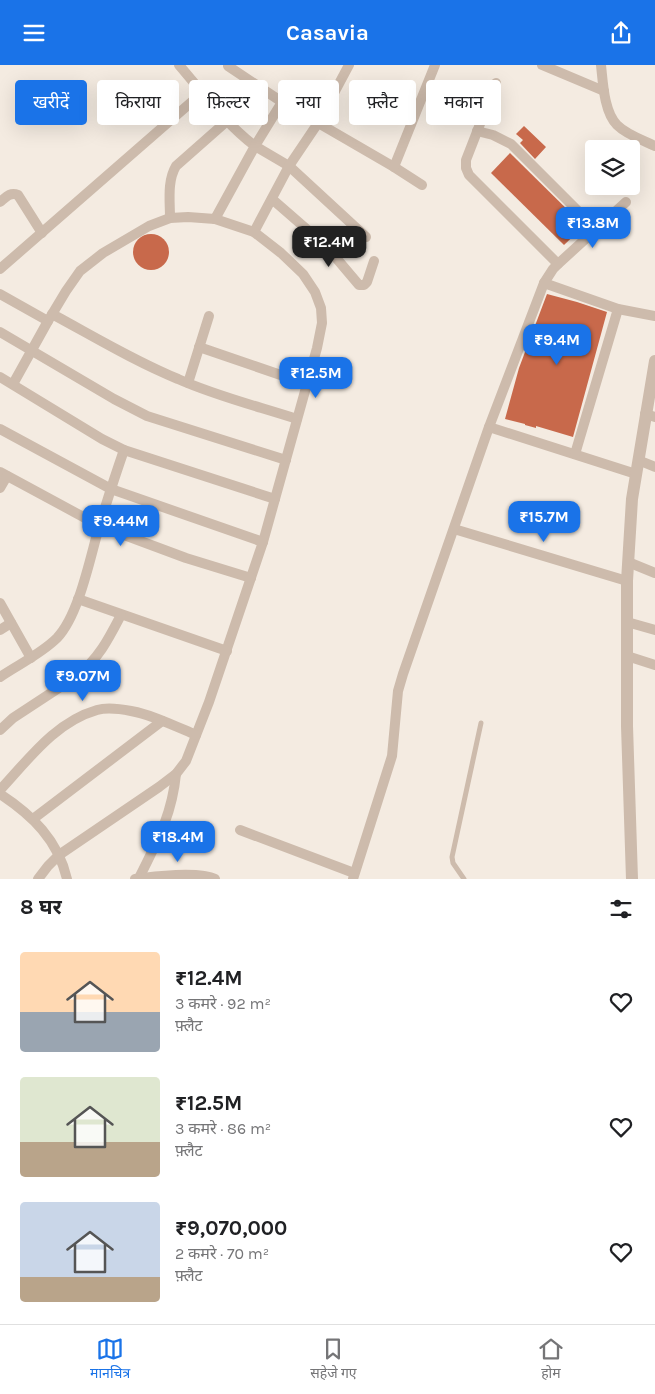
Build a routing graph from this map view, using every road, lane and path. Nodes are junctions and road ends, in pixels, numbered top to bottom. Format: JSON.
{"nodes":[{"id":1,"x":179,"y":65,"type":"edge"},
{"id":2,"x":228,"y":65,"type":"edge"},
{"id":3,"x":349,"y":65,"type":"edge"},
{"id":4,"x":435,"y":65,"type":"edge"},
{"id":5,"x":542,"y":65,"type":"edge"},
{"id":6,"x":600,"y":65,"type":"edge"},
{"id":7,"x":192,"y":80,"type":"edge"},
{"id":8,"x":339,"y":84,"type":"edge"},
{"id":9,"x":604,"y":91,"type":"junction"},
{"id":10,"x":278,"y":99,"type":"edge"},
{"id":11,"x":189,"y":103,"type":"edge"},
{"id":12,"x":278,"y":109,"type":"edge"},
{"id":13,"x":222,"y":125,"type":"edge"},
{"id":14,"x":231,"y":125,"type":"edge"},
{"id":15,"x":317,"y":125,"type":"edge"},
{"id":16,"x":321,"y":125,"type":"edge"},
{"id":17,"x":479,"y":125,"type":"edge"},
{"id":18,"x":477,"y":131,"type":"junction"},
{"id":19,"x":255,"y":146,"type":"junction"},
{"id":20,"x":655,"y":146,"type":"edge"},
{"id":21,"x":289,"y":167,"type":"junction"},
{"id":22,"x":394,"y":167,"type":"junction"},
{"id":23,"x":422,"y":185,"type":"dead end"},
{"id":24,"x":272,"y":199,"type":"junction"},
{"id":25,"x":0,"y":202,"type":"edge"},
{"id":26,"x":626,"y":202,"type":"dead end"},
{"id":27,"x":170,"y":218,"type":"junction"},
{"id":28,"x":215,"y":219,"type":"junction"},
{"id":29,"x":596,"y":229,"type":"junction"},
{"id":30,"x":254,"y":232,"type":"junction"},
{"id":31,"x":42,"y":233,"type":"junction"},
{"id":32,"x":366,"y":237,"type":"dead end"},
{"id":33,"x":374,"y":261,"type":"dead end"},
{"id":34,"x":558,"y":264,"type":"junction"},
{"id":35,"x":0,"y":269,"type":"edge"},
{"id":36,"x":544,"y":283,"type":"junction"},
{"id":37,"x":0,"y":294,"type":"edge"},
{"id":38,"x":618,"y":309,"type":"junction"},
{"id":39,"x":655,"y":316,"type":"edge"},
{"id":40,"x":50,"y":317,"type":"junction"},
{"id":41,"x":209,"y":317,"type":"dead end"},
{"id":42,"x":0,"y":332,"type":"edge"},
{"id":43,"x":199,"y":347,"type":"junction"},
{"id":44,"x":32,"y":350,"type":"junction"},
{"id":45,"x":655,"y":361,"type":"edge"},
{"id":46,"x":0,"y":377,"type":"edge"},
{"id":47,"x":188,"y":383,"type":"junction"},
{"id":48,"x":13,"y":384,"type":"junction"},
{"id":49,"x":307,"y":384,"type":"junction"},
{"id":50,"x":650,"y":416,"type":"edge"},
{"id":51,"x":297,"y":419,"type":"junction"},
{"id":52,"x":489,"y":427,"type":"junction"},
{"id":53,"x":0,"y":429,"type":"edge"},
{"id":54,"x":124,"y":450,"type":"junction"},
{"id":55,"x":575,"y":455,"type":"junction"},
{"id":56,"x":638,"y":459,"type":"junction"},
{"id":57,"x":286,"y":460,"type":"junction"},
{"id":58,"x":655,"y":467,"type":"edge"},
{"id":59,"x":4,"y":474,"type":"edge"},
{"id":60,"x":636,"y":474,"type":"junction"},
{"id":61,"x":0,"y":488,"type":"edge"},
{"id":62,"x":111,"y":489,"type":"junction"},
{"id":63,"x":275,"y":499,"type":"junction"},
{"id":64,"x":100,"y":526,"type":"junction"},
{"id":65,"x":454,"y":529,"type":"junction"},
{"id":66,"x":263,"y":542,"type":"junction"},
{"id":67,"x":628,"y":562,"type":"junction"},
{"id":68,"x":655,"y":573,"type":"edge"},
{"id":69,"x":251,"y":578,"type":"junction"},
{"id":70,"x":627,"y":581,"type":"junction"},
{"id":71,"x":78,"y":599,"type":"junction"},
{"id":72,"x":0,"y":603,"type":"edge"},
{"id":73,"x":121,"y":615,"type":"junction"},
{"id":74,"x":627,"y":621,"type":"junction"},
{"id":75,"x":11,"y":623,"type":"junction"},
{"id":76,"x":0,"y":630,"type":"edge"},
{"id":77,"x":655,"y":630,"type":"edge"},
{"id":78,"x":227,"y":651,"type":"junction"},
{"id":79,"x":627,"y":656,"type":"junction"},
{"id":80,"x":31,"y":658,"type":"junction"},
{"id":81,"x":655,"y":665,"type":"edge"},
{"id":82,"x":0,"y":677,"type":"edge"},
{"id":83,"x":162,"y":721,"type":"junction"},
{"id":84,"x":481,"y":723,"type":"dead end"},
{"id":85,"x":0,"y":730,"type":"edge"},
{"id":86,"x":196,"y":735,"type":"junction"},
{"id":87,"x":176,"y":774,"type":"junction"},
{"id":88,"x":0,"y":792,"type":"edge"},
{"id":89,"x":33,"y":819,"type":"junction"},
{"id":90,"x":240,"y":830,"type":"dead end"},
{"id":91,"x":59,"y":855,"type":"junction"},
{"id":92,"x":353,"y":876,"type":"edge"},
{"id":93,"x":174,"y":877,"type":"edge"},
{"id":94,"x":139,"y":878,"type":"edge"},
{"id":95,"x":38,"y":879,"type":"edge"},
{"id":96,"x":67,"y":879,"type":"edge"},
{"id":97,"x":135,"y":879,"type":"edge"},
{"id":98,"x":215,"y":879,"type":"edge"},
{"id":99,"x":464,"y":879,"type":"edge"},
{"id":100,"x":632,"y":879,"type":"edge"}],
"edges":[{"from":1,"to":7,"type":"street"},
{"from":2,"to":10,"type":"street"},
{"from":3,"to":8,"type":"street"},
{"from":4,"to":22,"type":"street"},
{"from":5,"to":9,"type":"street"},
{"from":6,"to":9,"type":"street"},
{"from":9,"to":20,"type":"street"},
{"from":11,"to":31,"type":"street"},
{"from":12,"to":19,"type":"street"},
{"from":13,"to":27,"type":"street"},
{"from":14,"to":19,"type":"street"},
{"from":15,"to":21,"type":"street"},
{"from":16,"to":22,"type":"street"},
{"from":17,"to":18,"type":"street"},
{"from":18,"to":29,"type":"street"},
{"from":18,"to":34,"type":"street"},
{"from":19,"to":21,"type":"street"},
{"from":19,"to":28,"type":"street"},
{"from":21,"to":24,"type":"street"},
{"from":21,"to":32,"type":"street"},
{"from":22,"to":23,"type":"street"},
{"from":24,"to":30,"type":"street"},
{"from":24,"to":33,"type":"street"},
{"from":25,"to":31,"type":"street"},
{"from":26,"to":29,"type":"street"},
{"from":27,"to":28,"type":"street"},
{"from":27,"to":40,"type":"street"},
{"from":28,"to":30,"type":"street"},
{"from":29,"to":34,"type":"street"},
{"from":30,"to":49,"type":"street"},
{"from":31,"to":35,"type":"street"},
{"from":34,"to":36,"type":"street"},
{"from":36,"to":38,"type":"street"},
{"from":36,"to":52,"type":"street"},
{"from":37,"to":40,"type":"street"},
{"from":38,"to":39,"type":"street"},
{"from":38,"to":55,"type":"street"},
{"from":40,"to":44,"type":"street"},
{"from":40,"to":47,"type":"street"},
{"from":41,"to":43,"type":"street"},
{"from":42,"to":44,"type":"street"},
{"from":43,"to":47,"type":"street"},
{"from":43,"to":49,"type":"street"},
{"from":44,"to":48,"type":"street"},
{"from":44,"to":57,"type":"street"},
{"from":45,"to":50,"type":"street"},
{"from":46,"to":48,"type":"street"},
{"from":47,"to":51,"type":"street"},
{"from":48,"to":54,"type":"street"},
{"from":49,"to":51,"type":"street"},
{"from":50,"to":56,"type":"street"},
{"from":51,"to":57,"type":"street"},
{"from":52,"to":55,"type":"street"},
{"from":52,"to":65,"type":"street"},
{"from":53,"to":62,"type":"street"},
{"from":54,"to":62,"type":"street"},
{"from":54,"to":63,"type":"street"},
{"from":55,"to":60,"type":"street"},
{"from":56,"to":58,"type":"street"},
{"from":56,"to":60,"type":"street"},
{"from":57,"to":63,"type":"street"},
{"from":59,"to":61,"type":"street"},
{"from":59,"to":64,"type":"street"},
{"from":60,"to":67,"type":"street"},
{"from":62,"to":64,"type":"street"},
{"from":62,"to":66,"type":"street"},
{"from":63,"to":66,"type":"street"},
{"from":64,"to":69,"type":"street"},
{"from":64,"to":71,"type":"street"},
{"from":65,"to":70,"type":"street"},
{"from":65,"to":92,"type":"street"},
{"from":66,"to":69,"type":"street"},
{"from":67,"to":68,"type":"street"},
{"from":67,"to":70,"type":"street"},
{"from":69,"to":78,"type":"street"},
{"from":70,"to":74,"type":"street"},
{"from":71,"to":73,"type":"street"},
{"from":71,"to":80,"type":"street"},
{"from":72,"to":75,"type":"street"},
{"from":73,"to":78,"type":"street"},
{"from":73,"to":85,"type":"street"},
{"from":74,"to":77,"type":"street"},
{"from":74,"to":79,"type":"street"},
{"from":75,"to":76,"type":"street"},
{"from":75,"to":80,"type":"street"},
{"from":78,"to":86,"type":"street"},
{"from":79,"to":81,"type":"street"},
{"from":79,"to":100,"type":"street"},
{"from":80,"to":82,"type":"street"},
{"from":83,"to":86,"type":"street"},
{"from":83,"to":88,"type":"street"},
{"from":83,"to":89,"type":"street"},
{"from":84,"to":99,"type":"lane"},
{"from":86,"to":87,"type":"street"},
{"from":87,"to":91,"type":"street"},
{"from":87,"to":94,"type":"street"},
{"from":88,"to":89,"type":"street"},
{"from":89,"to":91,"type":"street"},
{"from":90,"to":92,"type":"street"},
{"from":91,"to":95,"type":"street"},
{"from":91,"to":96,"type":"street"},
{"from":93,"to":94,"type":"street"},
{"from":93,"to":98,"type":"street"},
{"from":94,"to":97,"type":"street"}]}
